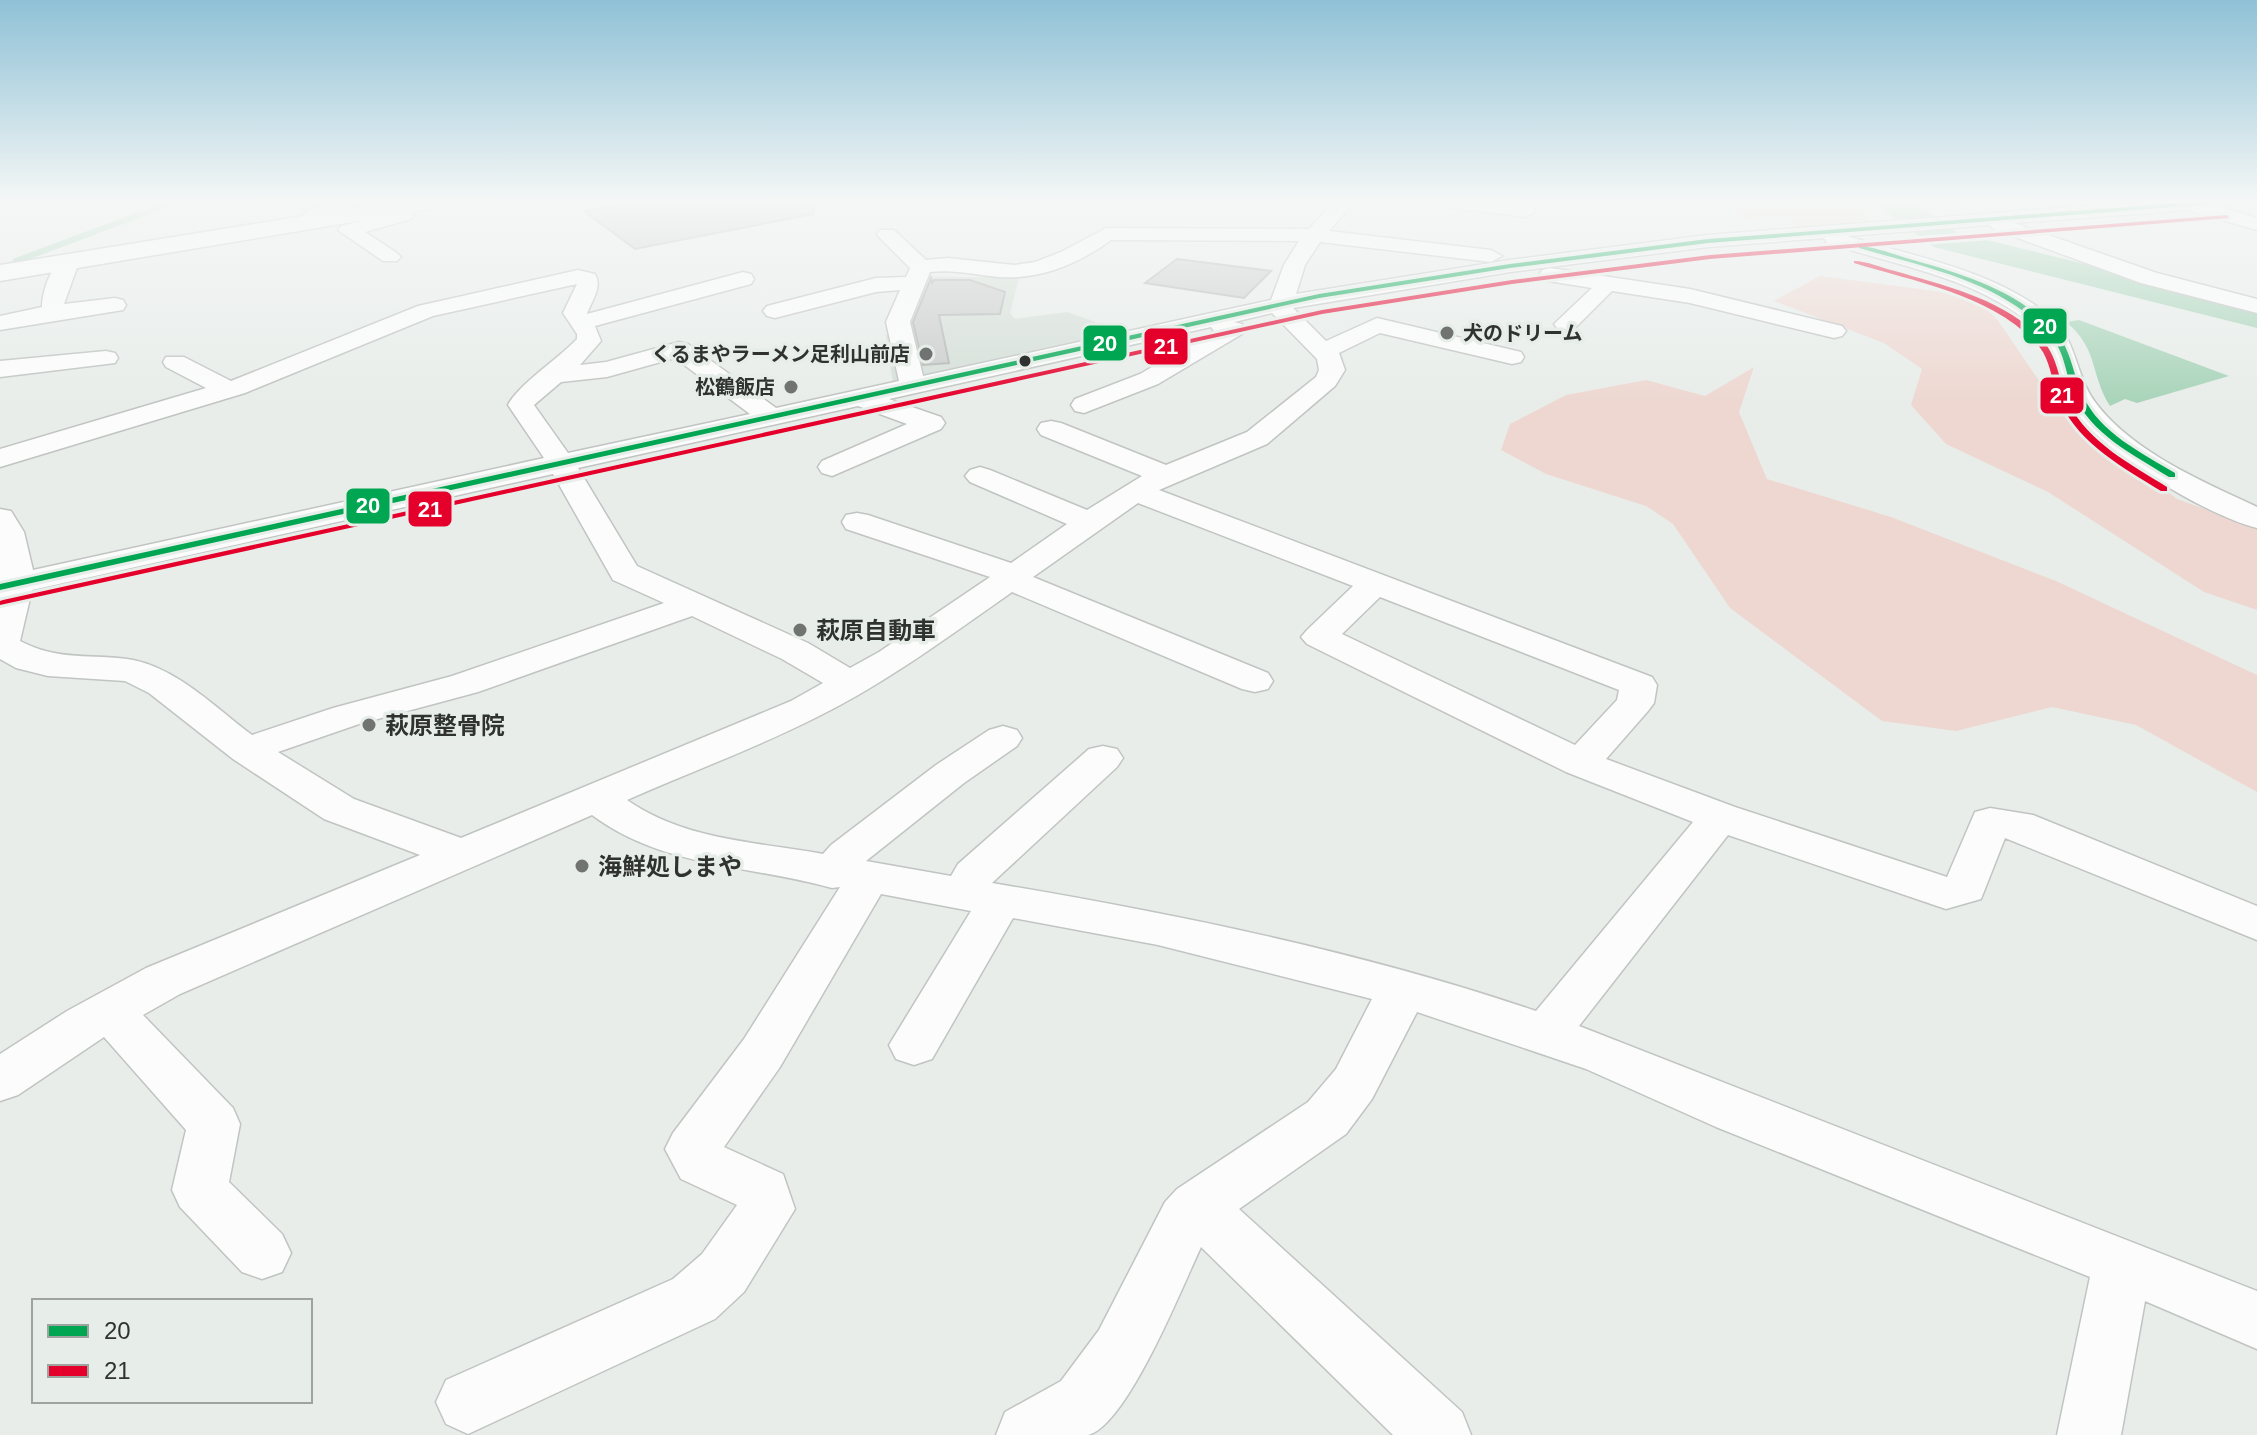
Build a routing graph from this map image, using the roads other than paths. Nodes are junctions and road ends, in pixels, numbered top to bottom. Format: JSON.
{"nodes":[{"id":1,"x":31,"y":268,"type":"edge"},
{"id":2,"x":66,"y":268,"type":"edge"},
{"id":3,"x":912,"y":268,"type":"edge"},
{"id":4,"x":930,"y":268,"type":"edge"},
{"id":5,"x":993,"y":268,"type":"edge"},
{"id":6,"x":1034,"y":268,"type":"edge"},
{"id":7,"x":1292,"y":268,"type":"edge"},
{"id":8,"x":1465,"y":268,"type":"edge"},
{"id":9,"x":1520,"y":268,"type":"edge"},
{"id":10,"x":1925,"y":268,"type":"edge"},
{"id":11,"x":2121,"y":268,"type":"edge"},
{"id":12,"x":0,"y":273,"type":"edge"},
{"id":13,"x":917,"y":275,"type":"junction"},
{"id":14,"x":743,"y":279,"type":"dead end"},
{"id":15,"x":1607,"y":282,"type":"junction"},
{"id":16,"x":1281,"y":303,"type":"junction"},
{"id":17,"x":115,"y":305,"type":"dead end"},
{"id":18,"x":2257,"y":306,"type":"edge"},
{"id":19,"x":775,"y":311,"type":"dead end"},
{"id":20,"x":53,"y":312,"type":"junction"},
{"id":21,"x":1204,"y":321,"type":"junction"},
{"id":22,"x":583,"y":322,"type":"junction"},
{"id":23,"x":0,"y":323,"type":"edge"},
{"id":24,"x":1566,"y":324,"type":"dead end"},
{"id":25,"x":1834,"y":331,"type":"dead end"},
{"id":26,"x":1321,"y":349,"type":"junction"},
{"id":27,"x":1512,"y":357,"type":"dead end"},
{"id":28,"x":106,"y":358,"type":"dead end"},
{"id":29,"x":175,"y":362,"type":"dead end"},
{"id":30,"x":1,"y":368,"type":"edge"},
{"id":31,"x":555,"y":375,"type":"junction"},
{"id":32,"x":913,"y":385,"type":"junction"},
{"id":33,"x":229,"y":390,"type":"junction"},
{"id":34,"x":859,"y":397,"type":"junction"},
{"id":35,"x":1084,"y":405,"type":"dead end"},
{"id":36,"x":770,"y":416,"type":"junction"},
{"id":37,"x":1051,"y":429,"type":"dead end"},
{"id":38,"x":0,"y":458,"type":"edge"},
{"id":39,"x":561,"y":463,"type":"junction"},
{"id":40,"x":832,"y":467,"type":"dead end"},
{"id":41,"x":980,"y":476,"type":"dead end"},
{"id":42,"x":1150,"y":483,"type":"junction"},
{"id":43,"x":0,"y":518,"type":"edge"},
{"id":44,"x":2257,"y":519,"type":"edge"},
{"id":45,"x":857,"y":522,"type":"dead end"},
{"id":46,"x":1089,"y":522,"type":"junction"},
{"id":47,"x":1012,"y":577,"type":"junction"},
{"id":48,"x":1377,"y":582,"type":"junction"},
{"id":49,"x":9,"y":585,"type":"edge"},
{"id":50,"x":695,"y":604,"type":"junction"},
{"id":51,"x":1255,"y":681,"type":"dead end"},
{"id":52,"x":851,"y":684,"type":"junction"},
{"id":53,"x":1003,"y":738,"type":"dead end"},
{"id":54,"x":247,"y":750,"type":"junction"},
{"id":55,"x":1103,"y":758,"type":"dead end"},
{"id":56,"x":1580,"y":763,"type":"junction"},
{"id":57,"x":598,"y":798,"type":"junction"},
{"id":58,"x":1720,"y":817,"type":"junction"},
{"id":59,"x":459,"y":853,"type":"junction"},
{"id":60,"x":850,"y":876,"type":"junction"},
{"id":61,"x":982,"y":897,"type":"junction"},
{"id":62,"x":2257,"y":924,"type":"edge"},
{"id":63,"x":1398,"y":987,"type":"junction"},
{"id":64,"x":109,"y":1011,"type":"junction"},
{"id":65,"x":1550,"y":1033,"type":"junction"},
{"id":66,"x":914,"y":1045,"type":"dead end"},
{"id":67,"x":0,"y":1080,"type":"edge"},
{"id":68,"x":1197,"y":1207,"type":"junction"},
{"id":69,"x":262,"y":1253,"type":"dead end"},
{"id":70,"x":2120,"y":1262,"type":"junction"},
{"id":71,"x":2257,"y":1320,"type":"edge"},
{"id":72,"x":468,"y":1402,"type":"dead end"},
{"id":73,"x":1028,"y":1435,"type":"edge"},
{"id":74,"x":1439,"y":1435,"type":"edge"},
{"id":75,"x":2089,"y":1435,"type":"edge"}],
"edges":[{"from":1,"to":12,"type":"main road"},
{"from":2,"to":20,"type":"street"},
{"from":3,"to":13,"type":"street"},
{"from":4,"to":13,"type":"street"},
{"from":5,"to":6,"type":"street"},
{"from":7,"to":16,"type":"street"},
{"from":8,"to":16,"type":"street"},
{"from":9,"to":15,"type":"street"},
{"from":10,"to":44,"type":"street"},
{"from":11,"to":18,"type":"street"},
{"from":13,"to":19,"type":"street"},
{"from":13,"to":32,"type":"street"},
{"from":14,"to":22,"type":"street"},
{"from":15,"to":24,"type":"street"},
{"from":15,"to":25,"type":"street"},
{"from":16,"to":21,"type":"street"},
{"from":16,"to":26,"type":"street"},
{"from":17,"to":20,"type":"street"},
{"from":20,"to":23,"type":"street"},
{"from":21,"to":32,"type":"street"},
{"from":21,"to":35,"type":"street"},
{"from":22,"to":31,"type":"street"},
{"from":22,"to":33,"type":"street"},
{"from":26,"to":27,"type":"street"},
{"from":26,"to":42,"type":"street"},
{"from":28,"to":30,"type":"street"},
{"from":29,"to":33,"type":"street"},
{"from":31,"to":36,"type":"street"},
{"from":31,"to":39,"type":"street"},
{"from":32,"to":34,"type":"street"},
{"from":33,"to":38,"type":"street"},
{"from":34,"to":36,"type":"street"},
{"from":34,"to":40,"type":"street"},
{"from":36,"to":39,"type":"street"},
{"from":37,"to":42,"type":"street"},
{"from":39,"to":49,"type":"street"},
{"from":39,"to":50,"type":"street"},
{"from":41,"to":46,"type":"street"},
{"from":42,"to":46,"type":"street"},
{"from":42,"to":48,"type":"street"},
{"from":43,"to":49,"type":"street"},
{"from":45,"to":47,"type":"street"},
{"from":46,"to":47,"type":"street"},
{"from":47,"to":51,"type":"street"},
{"from":47,"to":52,"type":"street"},
{"from":48,"to":56,"type":"street"},
{"from":48,"to":56,"type":"street"},
{"from":49,"to":54,"type":"street"},
{"from":50,"to":52,"type":"street"},
{"from":50,"to":54,"type":"street"},
{"from":52,"to":57,"type":"street"},
{"from":53,"to":60,"type":"street"},
{"from":54,"to":59,"type":"street"},
{"from":55,"to":61,"type":"street"},
{"from":56,"to":58,"type":"street"},
{"from":57,"to":59,"type":"street"},
{"from":57,"to":60,"type":"street"},
{"from":58,"to":62,"type":"street"},
{"from":58,"to":65,"type":"street"},
{"from":59,"to":64,"type":"street"},
{"from":60,"to":61,"type":"street"},
{"from":60,"to":72,"type":"street"},
{"from":61,"to":63,"type":"street"},
{"from":61,"to":66,"type":"street"},
{"from":63,"to":65,"type":"street"},
{"from":63,"to":68,"type":"street"},
{"from":64,"to":67,"type":"street"},
{"from":64,"to":69,"type":"street"},
{"from":65,"to":70,"type":"street"},
{"from":68,"to":73,"type":"street"},
{"from":68,"to":74,"type":"street"},
{"from":70,"to":71,"type":"street"},
{"from":70,"to":75,"type":"street"}]}
